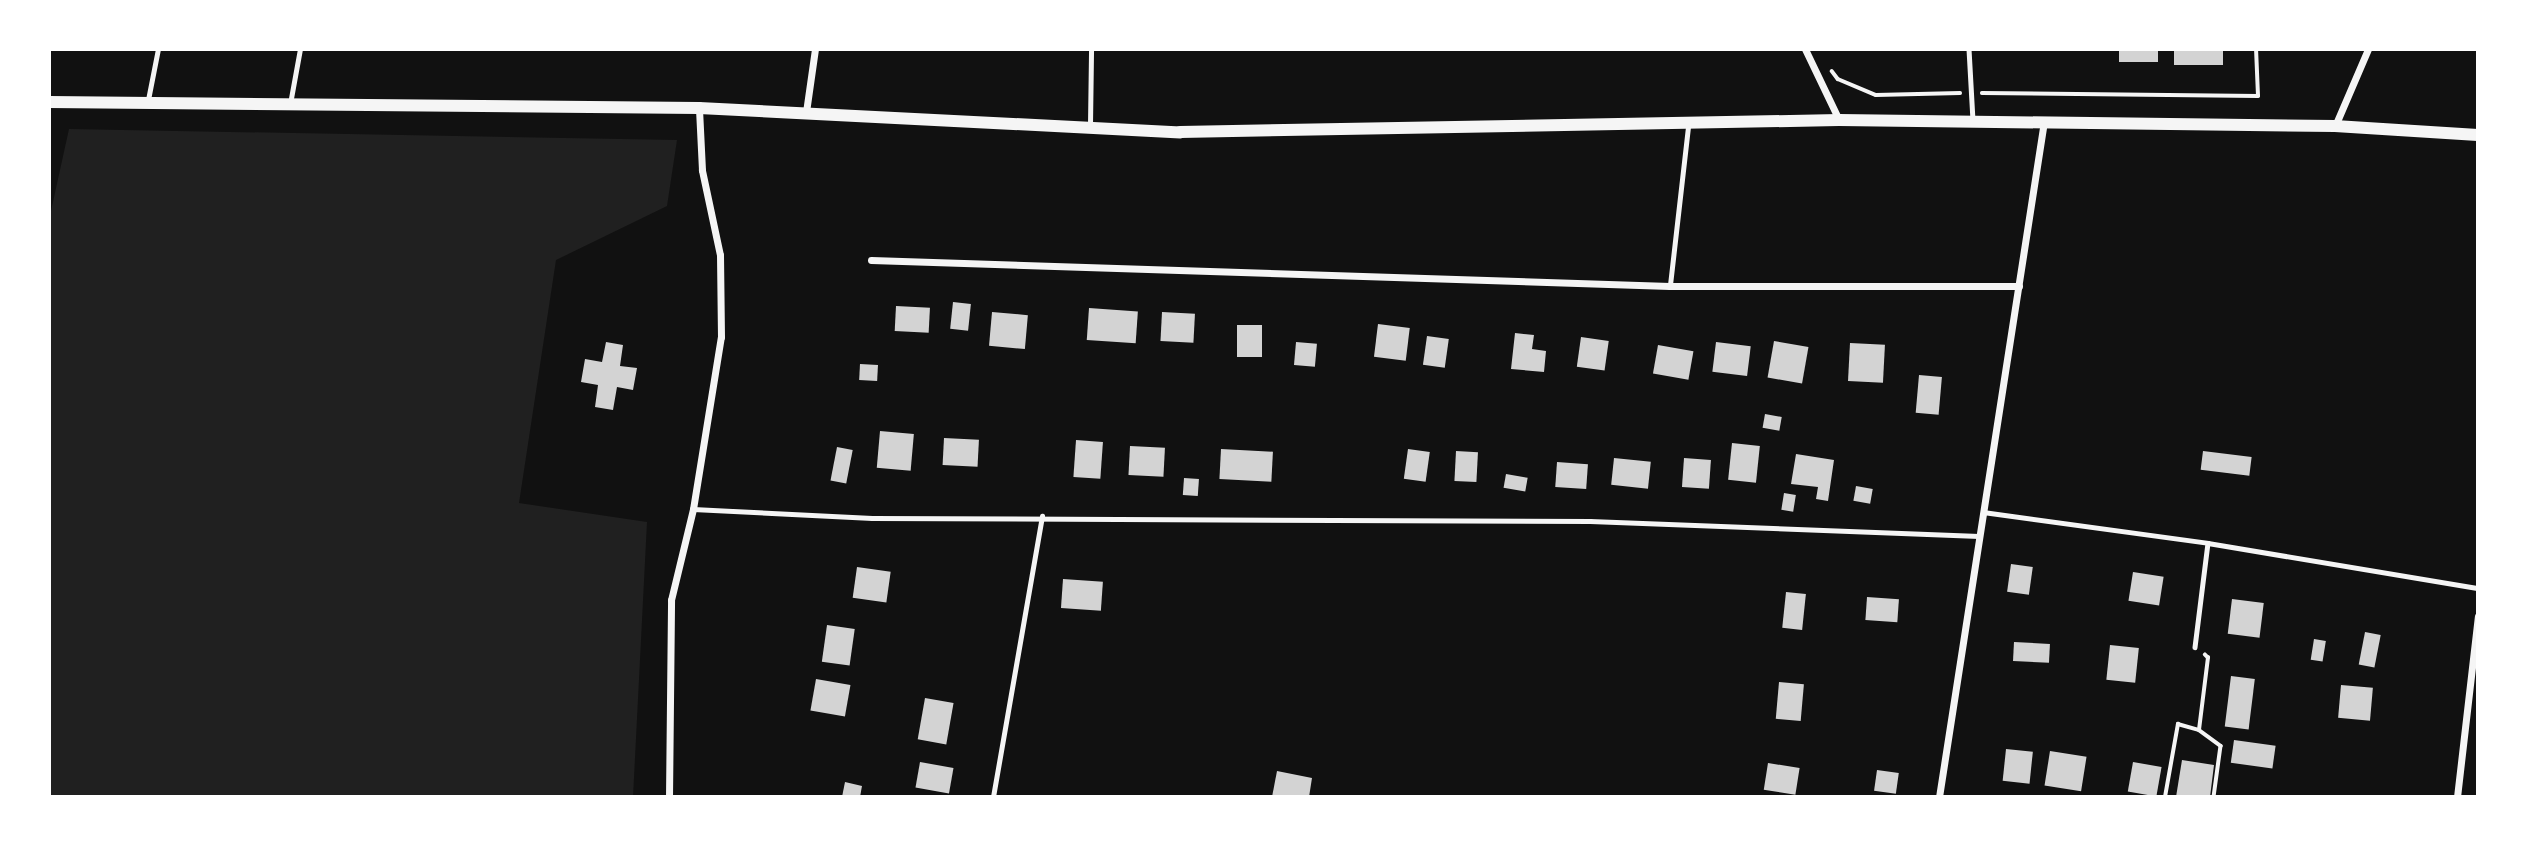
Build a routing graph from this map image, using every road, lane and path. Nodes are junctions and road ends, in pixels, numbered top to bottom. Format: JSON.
{"nodes":[{"id":1,"x":158,"y":49,"type":"edge"},
{"id":2,"x":300,"y":49,"type":"edge"},
{"id":3,"x":815,"y":49,"type":"edge"},
{"id":4,"x":1091,"y":49,"type":"edge"},
{"id":5,"x":1805,"y":49,"type":"edge"},
{"id":6,"x":1969,"y":49,"type":"edge"},
{"id":7,"x":2256,"y":49,"type":"edge"},
{"id":8,"x":2368,"y":49,"type":"edge"},
{"id":9,"x":1831,"y":69,"type":"dead end"},
{"id":10,"x":1970,"y":93,"type":"junction"},
{"id":11,"x":49,"y":102,"type":"edge"},
{"id":12,"x":148,"y":103,"type":"junction"},
{"id":13,"x":289,"y":104,"type":"junction"},
{"id":14,"x":699,"y":108,"type":"junction"},
{"id":15,"x":806,"y":112,"type":"junction"},
{"id":16,"x":1839,"y":120,"type":"junction"},
{"id":17,"x":1973,"y":121,"type":"junction"},
{"id":18,"x":2044,"y":121,"type":"junction"},
{"id":19,"x":1688,"y":126,"type":"junction"},
{"id":20,"x":2335,"y":126,"type":"junction"},
{"id":21,"x":1090,"y":130,"type":"junction"},
{"id":22,"x":2478,"y":135,"type":"edge"},
{"id":23,"x":871,"y":260,"type":"dead end"},
{"id":24,"x":1670,"y":286,"type":"junction"},
{"id":25,"x":2020,"y":286,"type":"junction"},
{"id":26,"x":693,"y":509,"type":"junction"},
{"id":27,"x":1982,"y":512,"type":"junction"},
{"id":28,"x":1042,"y":516,"type":"junction"},
{"id":29,"x":1979,"y":536,"type":"junction"},
{"id":30,"x":2208,"y":543,"type":"junction"},
{"id":31,"x":2478,"y":588,"type":"edge"},
{"id":32,"x":2478,"y":616,"type":"edge"},
{"id":33,"x":2195,"y":647,"type":"joint"},
{"id":34,"x":2199,"y":730,"type":"junction"},
{"id":35,"x":669,"y":797,"type":"edge"},
{"id":36,"x":993,"y":797,"type":"edge"},
{"id":37,"x":1939,"y":797,"type":"edge"},
{"id":38,"x":2165,"y":797,"type":"edge"},
{"id":39,"x":2214,"y":797,"type":"edge"},
{"id":40,"x":2457,"y":797,"type":"edge"}],
"edges":[{"from":1,"to":12,"type":"lane"},
{"from":2,"to":13,"type":"lane"},
{"from":3,"to":15,"type":"street"},
{"from":4,"to":21,"type":"lane"},
{"from":5,"to":16,"type":"street"},
{"from":6,"to":10,"type":"lane"},
{"from":7,"to":10,"type":"path"},
{"from":8,"to":20,"type":"street"},
{"from":9,"to":10,"type":"path"},
{"from":10,"to":17,"type":"lane"},
{"from":11,"to":12,"type":"street"},
{"from":12,"to":13,"type":"street"},
{"from":13,"to":14,"type":"street"},
{"from":14,"to":15,"type":"street"},
{"from":14,"to":26,"type":"street"},
{"from":15,"to":21,"type":"street"},
{"from":16,"to":17,"type":"street"},
{"from":16,"to":19,"type":"street"},
{"from":17,"to":18,"type":"street"},
{"from":18,"to":20,"type":"street"},
{"from":18,"to":25,"type":"street"},
{"from":19,"to":21,"type":"street"},
{"from":19,"to":24,"type":"lane"},
{"from":20,"to":22,"type":"street"},
{"from":23,"to":24,"type":"street"},
{"from":24,"to":25,"type":"street"},
{"from":25,"to":27,"type":"street"},
{"from":26,"to":28,"type":"lane"},
{"from":26,"to":35,"type":"street"},
{"from":27,"to":29,"type":"street"},
{"from":27,"to":30,"type":"lane"},
{"from":28,"to":29,"type":"lane"},
{"from":28,"to":36,"type":"lane"},
{"from":29,"to":37,"type":"street"},
{"from":30,"to":31,"type":"lane"},
{"from":30,"to":33,"type":"lane"},
{"from":32,"to":40,"type":"street"},
{"from":33,"to":34,"type":"path"},
{"from":34,"to":38,"type":"path"},
{"from":34,"to":39,"type":"path"}]}
